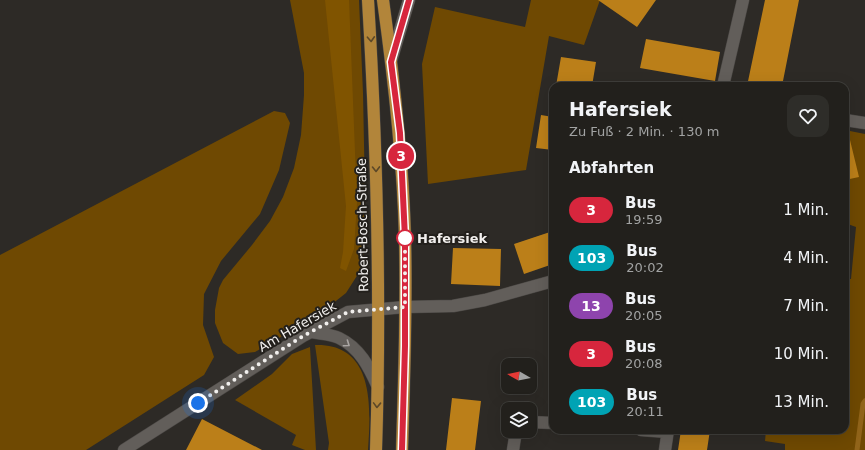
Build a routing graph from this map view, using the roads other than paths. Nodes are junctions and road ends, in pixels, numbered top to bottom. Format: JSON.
{"nodes":[{"id":1,"x":368,"y":0,"type":"edge"},
{"id":2,"x":383,"y":0,"type":"edge"},
{"id":3,"x":409,"y":0,"type":"edge"},
{"id":4,"x":743,"y":0,"type":"edge"},
{"id":5,"x":391,"y":62,"type":"junction"},
{"id":6,"x":724,"y":82,"type":"edge"},
{"id":7,"x":849,"y":121,"type":"edge"},
{"id":8,"x":865,"y":123,"type":"edge"},
{"id":9,"x":549,"y":282,"type":"edge"},
{"id":10,"x":405,"y":307,"type":"junction"},
{"id":11,"x":378,"y":309,"type":"junction"},
{"id":12,"x":311,"y":332,"type":"junction"},
{"id":13,"x":378,"y":387,"type":"junction"},
{"id":14,"x":537,"y":422,"type":"edge"},
{"id":15,"x":549,"y":423,"type":"edge"},
{"id":16,"x":667,"y":434,"type":"edge"},
{"id":17,"x":515,"y":438,"type":"edge"},
{"id":18,"x":124,"y":450,"type":"edge"},
{"id":19,"x":376,"y":450,"type":"edge"},
{"id":20,"x":402,"y":450,"type":"edge"},
{"id":21,"x":514,"y":450,"type":"edge"},
{"id":22,"x":665,"y":450,"type":"edge"}],
"edges":[{"from":1,"to":11,"type":"main road","name":"Robert-Bosch-Straße","one_way":true},
{"from":2,"to":5,"type":"main road"},
{"from":3,"to":5,"type":"street"},
{"from":4,"to":6,"type":"street"},
{"from":5,"to":10,"type":"main road"},
{"from":7,"to":8,"type":"street"},
{"from":9,"to":10,"type":"street","name":"Am Hafersiek"},
{"from":10,"to":11,"type":"street","name":"Am Hafersiek"},
{"from":10,"to":20,"type":"main road"},
{"from":11,"to":12,"type":"street","name":"Am Hafersiek"},
{"from":11,"to":13,"type":"main road","name":"Robert-Bosch-Straße"},
{"from":12,"to":13,"type":"street","one_way":true},
{"from":12,"to":18,"type":"street","name":"Am Hafersiek"},
{"from":13,"to":19,"type":"main road","name":"Robert-Bosch-Straße","one_way":true},
{"from":14,"to":15,"type":"street"},
{"from":16,"to":22,"type":"street"},
{"from":17,"to":21,"type":"street"}]}
